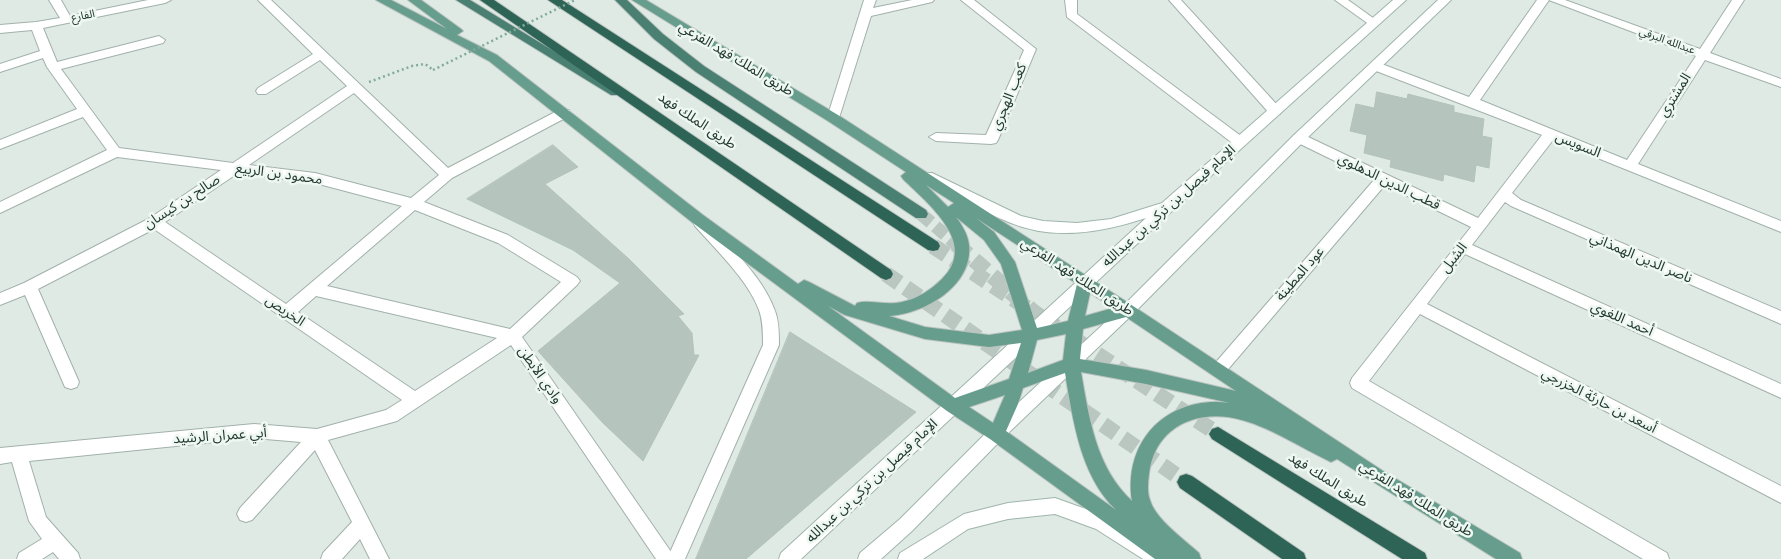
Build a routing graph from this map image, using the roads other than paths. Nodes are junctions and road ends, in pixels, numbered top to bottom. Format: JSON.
{"nodes":[{"id":1,"x":55,"y":0,"type":"edge"},
{"id":2,"x":165,"y":0,"type":"edge"},
{"id":3,"x":264,"y":0,"type":"edge"},
{"id":4,"x":382,"y":0,"type":"edge"},
{"id":5,"x":414,"y":0,"type":"edge"},
{"id":6,"x":462,"y":0,"type":"edge"},
{"id":7,"x":486,"y":0,"type":"edge"},
{"id":8,"x":554,"y":0,"type":"edge"},
{"id":9,"x":621,"y":0,"type":"edge"},
{"id":10,"x":638,"y":0,"type":"edge"},
{"id":11,"x":870,"y":0,"type":"edge"},
{"id":12,"x":928,"y":0,"type":"edge"},
{"id":13,"x":967,"y":0,"type":"edge"},
{"id":14,"x":1071,"y":0,"type":"edge"},
{"id":15,"x":1175,"y":0,"type":"edge"},
{"id":16,"x":1341,"y":0,"type":"edge"},
{"id":17,"x":1400,"y":0,"type":"edge"},
{"id":18,"x":1445,"y":0,"type":"edge"},
{"id":19,"x":1543,"y":0,"type":"edge"},
{"id":20,"x":1554,"y":0,"type":"edge"},
{"id":21,"x":1738,"y":0,"type":"edge"},
{"id":22,"x":867,"y":13,"type":"junction"},
{"id":23,"x":67,"y":20,"type":"junction"},
{"id":24,"x":1374,"y":22,"type":"junction"},
{"id":25,"x":36,"y":26,"type":"junction"},
{"id":26,"x":0,"y":28,"type":"edge"},
{"id":27,"x":159,"y":40,"type":"dead end"},
{"id":28,"x":47,"y":53,"type":"junction"},
{"id":29,"x":321,"y":54,"type":"junction"},
{"id":30,"x":1701,"y":54,"type":"junction"},
{"id":31,"x":493,"y":58,"type":"junction"},
{"id":32,"x":1375,"y":66,"type":"junction"},
{"id":33,"x":53,"y":67,"type":"junction"},
{"id":34,"x":0,"y":68,"type":"edge"},
{"id":35,"x":1780,"y":78,"type":"edge"},
{"id":36,"x":354,"y":87,"type":"junction"},
{"id":37,"x":262,"y":90,"type":"dead end"},
{"id":38,"x":1472,"y":102,"type":"junction"},
{"id":39,"x":85,"y":111,"type":"junction"},
{"id":40,"x":1275,"y":111,"type":"junction"},
{"id":41,"x":564,"y":113,"type":"junction"},
{"id":42,"x":833,"y":118,"type":"junction"},
{"id":43,"x":662,"y":120,"type":"junction"},
{"id":44,"x":1550,"y":134,"type":"junction"},
{"id":45,"x":936,"y":137,"type":"dead end"},
{"id":46,"x":1299,"y":138,"type":"junction"},
{"id":47,"x":1240,"y":142,"type":"junction"},
{"id":48,"x":0,"y":145,"type":"edge"},
{"id":49,"x":115,"y":152,"type":"junction"},
{"id":50,"x":889,"y":157,"type":"junction"},
{"id":51,"x":1630,"y":166,"type":"junction"},
{"id":52,"x":235,"y":167,"type":"junction"},
{"id":53,"x":447,"y":175,"type":"junction"},
{"id":54,"x":1382,"y":179,"type":"junction"},
{"id":55,"x":1504,"y":194,"type":"junction"},
{"id":56,"x":414,"y":204,"type":"junction"},
{"id":57,"x":1167,"y":207,"type":"junction"},
{"id":58,"x":0,"y":208,"type":"edge"},
{"id":59,"x":921,"y":214,"type":"tunnel mouth"},
{"id":60,"x":698,"y":219,"type":"junction"},
{"id":61,"x":155,"y":222,"type":"junction"},
{"id":62,"x":1480,"y":225,"type":"junction"},
{"id":63,"x":1781,"y":227,"type":"edge"},
{"id":64,"x":933,"y":246,"type":"tunnel mouth"},
{"id":65,"x":1463,"y":247,"type":"junction"},
{"id":66,"x":752,"y":257,"type":"junction"},
{"id":67,"x":886,"y":274,"type":"tunnel mouth"},
{"id":68,"x":572,"y":281,"type":"joint"},
{"id":69,"x":1085,"y":282,"type":"junction"},
{"id":70,"x":29,"y":287,"type":"junction"},
{"id":71,"x":313,"y":289,"type":"junction"},
{"id":72,"x":0,"y":299,"type":"edge"},
{"id":73,"x":1417,"y":306,"type":"junction"},
{"id":74,"x":1128,"y":310,"type":"junction"},
{"id":75,"x":287,"y":312,"type":"junction"},
{"id":76,"x":1781,"y":318,"type":"edge"},
{"id":77,"x":1075,"y":327,"type":"junction"},
{"id":78,"x":1031,"y":335,"type":"junction"},
{"id":79,"x":514,"y":336,"type":"junction"},
{"id":80,"x":1070,"y":364,"type":"junction"},
{"id":81,"x":1218,"y":369,"type":"junction"},
{"id":82,"x":70,"y":382,"type":"dead end"},
{"id":83,"x":1015,"y":385,"type":"junction"},
{"id":84,"x":1781,"y":391,"type":"edge"},
{"id":85,"x":415,"y":400,"type":"junction"},
{"id":86,"x":953,"y":406,"type":"junction"},
{"id":87,"x":996,"y":434,"type":"junction"},
{"id":88,"x":1218,"y":434,"type":"tunnel mouth"},
{"id":89,"x":317,"y":436,"type":"junction"},
{"id":90,"x":19,"y":455,"type":"junction"},
{"id":91,"x":0,"y":456,"type":"edge"},
{"id":92,"x":1377,"y":476,"type":"junction"},
{"id":93,"x":1186,"y":482,"type":"tunnel mouth"},
{"id":94,"x":1781,"y":495,"type":"edge"},
{"id":95,"x":246,"y":514,"type":"dead end"},
{"id":96,"x":362,"y":524,"type":"junction"},
{"id":97,"x":55,"y":542,"type":"junction"},
{"id":98,"x":68,"y":558,"type":"edge"},
{"id":99,"x":26,"y":559,"type":"edge"},
{"id":100,"x":330,"y":559,"type":"edge"},
{"id":101,"x":380,"y":559,"type":"edge"},
{"id":102,"x":667,"y":559,"type":"edge"},
{"id":103,"x":676,"y":559,"type":"edge"},
{"id":104,"x":788,"y":559,"type":"edge"},
{"id":105,"x":867,"y":559,"type":"edge"},
{"id":106,"x":907,"y":559,"type":"edge"},
{"id":107,"x":1159,"y":559,"type":"edge"},
{"id":108,"x":1170,"y":559,"type":"edge"},
{"id":109,"x":1183,"y":559,"type":"edge"},
{"id":110,"x":1192,"y":559,"type":"edge"},
{"id":111,"x":1297,"y":559,"type":"edge"},
{"id":112,"x":1418,"y":559,"type":"edge"},
{"id":113,"x":1513,"y":559,"type":"edge"},
{"id":114,"x":1660,"y":559,"type":"edge"}],
"edges":[{"from":1,"to":23,"type":"street"},
{"from":2,"to":23,"type":"street","name":"الفارع"},
{"from":3,"to":29,"type":"street"},
{"from":4,"to":31,"type":"main road"},
{"from":5,"to":31,"type":"main road"},
{"from":6,"to":43,"type":"highway"},
{"from":7,"to":43,"type":"highway","name":"طريق الملك فهد"},
{"from":8,"to":64,"type":"highway","name":"طريق الملك فهد"},
{"from":9,"to":59,"type":"highway"},
{"from":10,"to":42,"type":"main road","name":"طريق الملك فهد الفرعي"},
{"from":11,"to":22,"type":"street"},
{"from":12,"to":22,"type":"street"},
{"from":13,"to":45,"type":"street","name":"كعب الهجري"},
{"from":14,"to":47,"type":"street"},
{"from":15,"to":40,"type":"street"},
{"from":16,"to":24,"type":"street"},
{"from":17,"to":24,"type":"street","name":"الإمام فيصل بن تركي بن عبدالله"},
{"from":18,"to":32,"type":"street"},
{"from":19,"to":38,"type":"street"},
{"from":20,"to":30,"type":"street","name":"عبدالله البرقي"},
{"from":21,"to":30,"type":"street","name":"المشتري"},
{"from":22,"to":42,"type":"street"},
{"from":23,"to":25,"type":"street","name":"الفارع"},
{"from":24,"to":40,"type":"street","name":"الإمام فيصل بن تركي بن عبدالله"},
{"from":25,"to":26,"type":"street","name":"الفارع"},
{"from":25,"to":28,"type":"street"},
{"from":27,"to":33,"type":"street"},
{"from":28,"to":33,"type":"street"},
{"from":28,"to":34,"type":"street"},
{"from":29,"to":36,"type":"street"},
{"from":29,"to":37,"type":"street"},
{"from":30,"to":35,"type":"street","name":"عبدالله البرقي"},
{"from":30,"to":51,"type":"street","name":"المشتري"},
{"from":31,"to":41,"type":"main road"},
{"from":32,"to":38,"type":"street","name":"السويس"},
{"from":32,"to":46,"type":"street"},
{"from":33,"to":39,"type":"street"},
{"from":36,"to":52,"type":"street","name":"صالح بن كيسان"},
{"from":36,"to":53,"type":"street"},
{"from":38,"to":44,"type":"street","name":"السويس"},
{"from":39,"to":48,"type":"street"},
{"from":39,"to":49,"type":"street"},
{"from":40,"to":47,"type":"street","name":"الإمام فيصل بن تركي بن عبدالله"},
{"from":41,"to":53,"type":"street"},
{"from":41,"to":60,"type":"main road"},
{"from":42,"to":50,"type":"main road","name":"طريق الملك فهد الفرعي"},
{"from":43,"to":67,"type":"highway","name":"طريق الملك فهد"},
{"from":44,"to":51,"type":"street","name":"السويس"},
{"from":44,"to":55,"type":"street","name":"الشبل"},
{"from":46,"to":54,"type":"street","name":"قطب الدين الدهلوي"},
{"from":46,"to":74,"type":"street"},
{"from":47,"to":57,"type":"street","name":"الإمام فيصل بن تركي بن عبدالله"},
{"from":49,"to":52,"type":"street","name":"محمود بن الربيع"},
{"from":49,"to":58,"type":"street"},
{"from":50,"to":57,"type":"street"},
{"from":50,"to":66,"type":"main road"},
{"from":50,"to":69,"type":"main road","name":"طريق الملك فهد الفرعي"},
{"from":50,"to":78,"type":"main road"},
{"from":51,"to":63,"type":"street","name":"السويس"},
{"from":52,"to":56,"type":"street","name":"محمود بن الربيع"},
{"from":52,"to":61,"type":"street","name":"صالح بن كيسان"},
{"from":53,"to":56,"type":"street"},
{"from":54,"to":62,"type":"street","name":"قطب الدين الدهلوي"},
{"from":54,"to":81,"type":"street","name":"عود المطينة"},
{"from":55,"to":62,"type":"street","name":"الشبل"},
{"from":55,"to":76,"type":"street","name":"ناصر الدين الهمذاني"},
{"from":56,"to":68,"type":"street","name":"محمود بن الربيع"},
{"from":56,"to":71,"type":"street"},
{"from":57,"to":69,"type":"street","name":"الإمام فيصل بن تركي بن عبدالله"},
{"from":60,"to":66,"type":"main road"},
{"from":60,"to":103,"type":"street"},
{"from":61,"to":70,"type":"street","name":"صالح بن كيسان"},
{"from":61,"to":75,"type":"street","name":"الخريص"},
{"from":62,"to":65,"type":"street","name":"الشبل"},
{"from":65,"to":73,"type":"street","name":"الشبل"},
{"from":65,"to":84,"type":"street","name":"أحمد اللغوي"},
{"from":66,"to":78,"type":"main road"},
{"from":66,"to":86,"type":"main road"},
{"from":68,"to":79,"type":"street","name":"أبي عمران الرشيد"},
{"from":69,"to":74,"type":"main road","name":"طريق الملك فهد الفرعي"},
{"from":69,"to":77,"type":"main road"},
{"from":69,"to":78,"type":"street","name":"الإمام فيصل بن تركي بن عبدالله"},
{"from":70,"to":72,"type":"street","name":"صالح بن كيسان"},
{"from":70,"to":82,"type":"street"},
{"from":71,"to":75,"type":"street"},
{"from":71,"to":79,"type":"street","name":"وادي الأبطن"},
{"from":73,"to":94,"type":"street","name":"أسعد بن حارثة الخزرجي"},
{"from":73,"to":114,"type":"street","name":"الشبل"},
{"from":74,"to":77,"type":"main road"},
{"from":74,"to":80,"type":"street"},
{"from":74,"to":81,"type":"main road","name":"طريق الملك فهد الفرعي"},
{"from":75,"to":85,"type":"street","name":"الخريص"},
{"from":77,"to":78,"type":"main road"},
{"from":77,"to":80,"type":"main road"},
{"from":78,"to":83,"type":"main road"},
{"from":78,"to":86,"type":"street","name":"الإمام فيصل بن تركي بن عبدالله"},
{"from":79,"to":85,"type":"street","name":"أبي عمران الرشيد"},
{"from":79,"to":102,"type":"street","name":"وادي الأبطن"},
{"from":80,"to":83,"type":"main road"},
{"from":80,"to":87,"type":"street"},
{"from":80,"to":92,"type":"main road"},
{"from":80,"to":109,"type":"main road"},
{"from":81,"to":92,"type":"main road","name":"طريق الملك فهد الفرعي"},
{"from":83,"to":86,"type":"main road"},
{"from":83,"to":87,"type":"main road"},
{"from":85,"to":89,"type":"street","name":"أبي عمران الرشيد"},
{"from":86,"to":87,"type":"main road"},
{"from":86,"to":104,"type":"street","name":"الإمام فيصل بن تركي بن عبدالله"},
{"from":87,"to":105,"type":"street"},
{"from":87,"to":108,"type":"main road"},
{"from":88,"to":112,"type":"highway","name":"طريق الملك فهد"},
{"from":89,"to":90,"type":"street","name":"أبي عمران الرشيد"},
{"from":89,"to":95,"type":"street"},
{"from":89,"to":96,"type":"street"},
{"from":90,"to":91,"type":"street","name":"أبي عمران الرشيد"},
{"from":90,"to":97,"type":"street"},
{"from":92,"to":110,"type":"main road"},
{"from":92,"to":113,"type":"main road","name":"طريق الملك فهد الفرعي"},
{"from":93,"to":111,"type":"highway"},
{"from":96,"to":100,"type":"street"},
{"from":96,"to":101,"type":"street"},
{"from":97,"to":98,"type":"street"},
{"from":97,"to":99,"type":"street"},
{"from":106,"to":107,"type":"street"}]}
